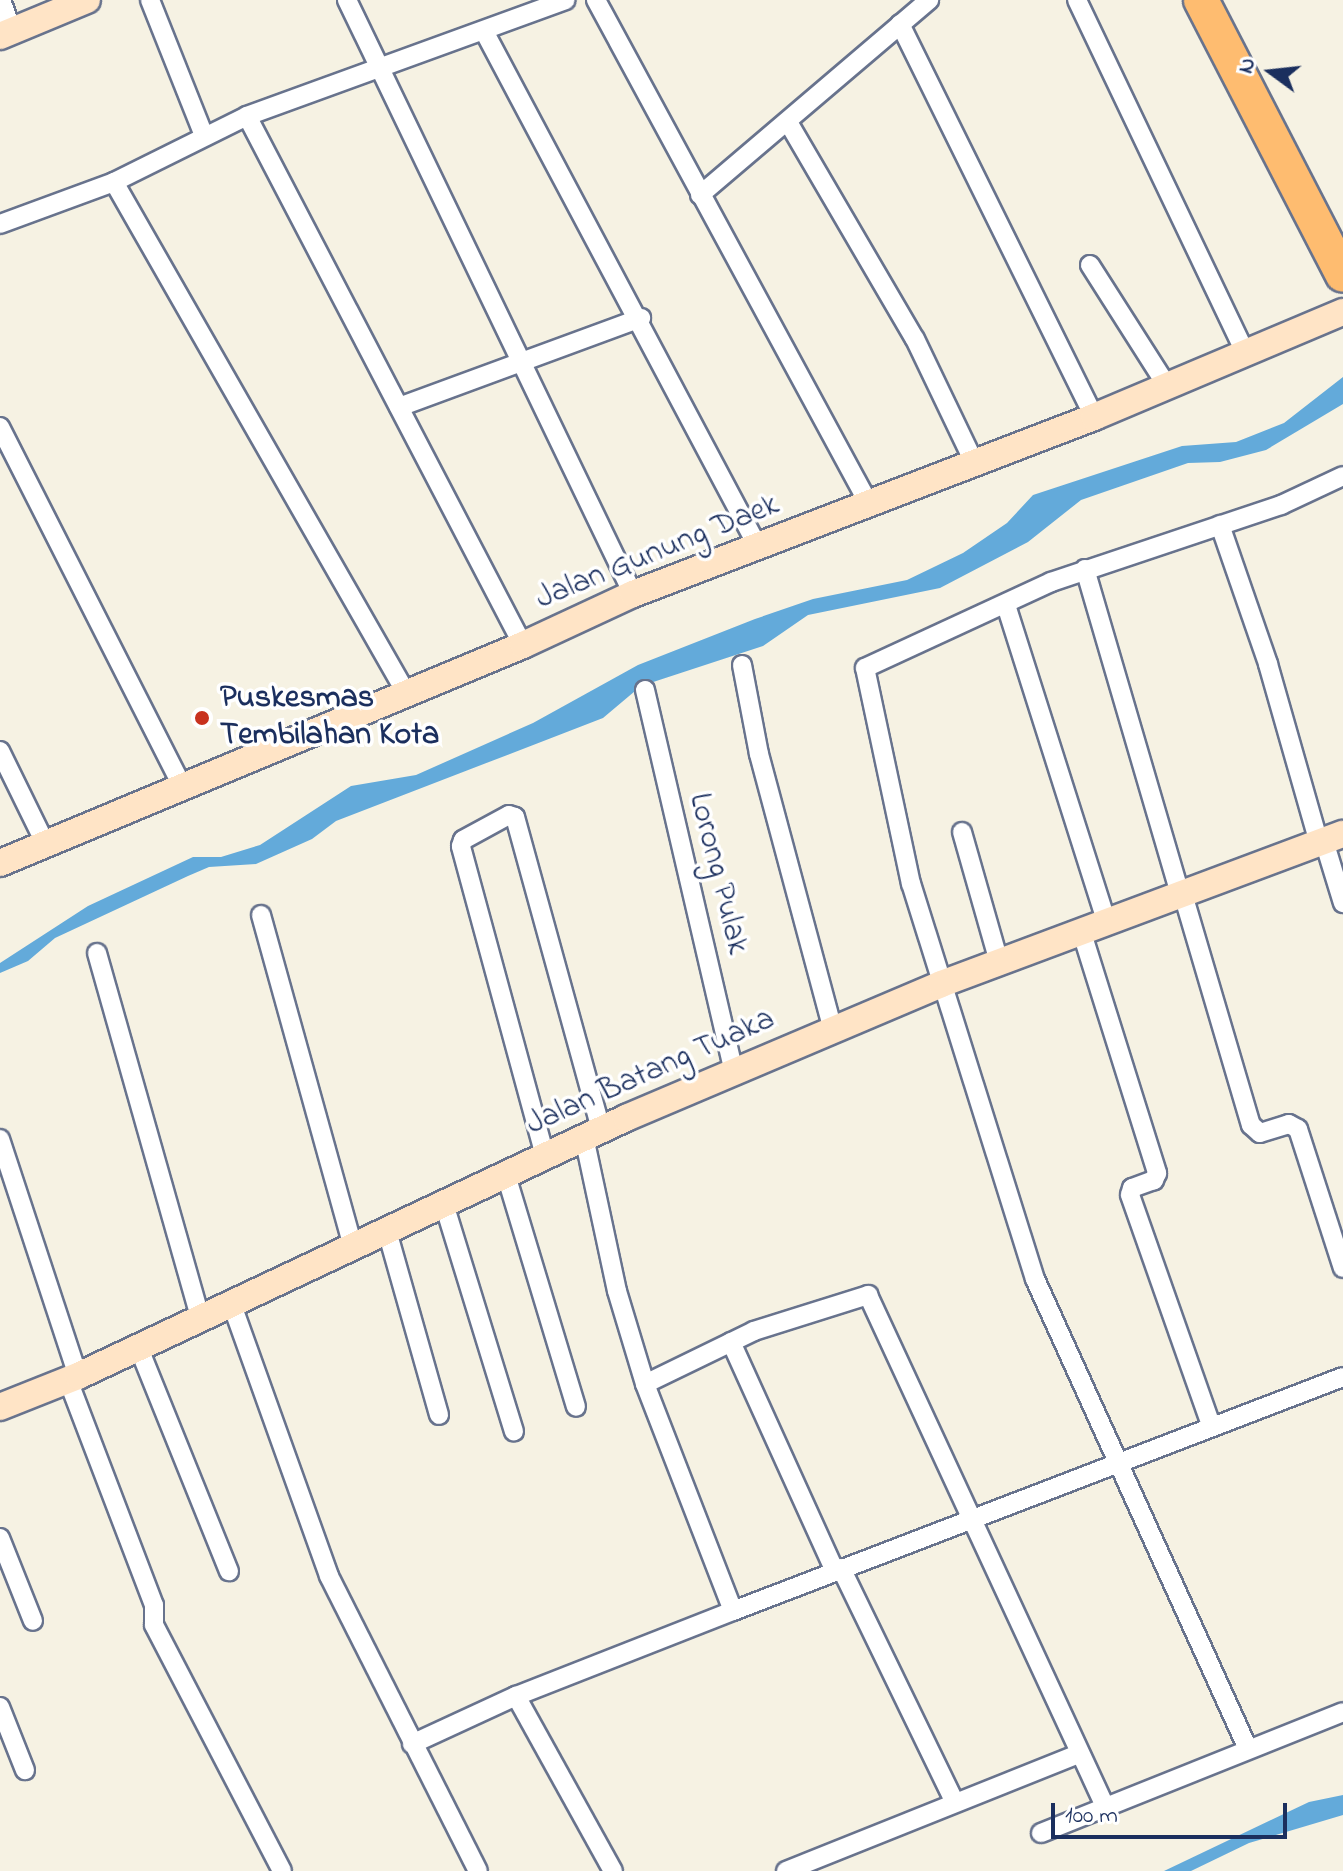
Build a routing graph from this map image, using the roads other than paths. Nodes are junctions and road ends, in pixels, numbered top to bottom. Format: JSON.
{"nodes":[{"id":1,"x":1,"y":0,"type":"edge"},
{"id":2,"x":87,"y":0,"type":"edge"},
{"id":3,"x":150,"y":0,"type":"edge"},
{"id":4,"x":347,"y":0,"type":"edge"},
{"id":5,"x":566,"y":0,"type":"edge"},
{"id":6,"x":596,"y":0,"type":"edge"},
{"id":7,"x":929,"y":0,"type":"edge"},
{"id":8,"x":1077,"y":0,"type":"edge"},
{"id":9,"x":1201,"y":0,"type":"edge"},
{"id":10,"x":1223,"y":0,"type":"edge"},
{"id":11,"x":900,"y":24,"type":"junction"},
{"id":12,"x":484,"y":31,"type":"junction"},
{"id":13,"x":6,"y":34,"type":"edge"},
{"id":14,"x":377,"y":68,"type":"junction"},
{"id":15,"x":247,"y":116,"type":"junction"},
{"id":16,"x":788,"y":122,"type":"junction"},
{"id":17,"x":204,"y":136,"type":"junction"},
{"id":18,"x":114,"y":182,"type":"junction"},
{"id":19,"x":700,"y":195,"type":"junction"},
{"id":20,"x":0,"y":224,"type":"edge"},
{"id":21,"x":1342,"y":263,"type":"edge"},
{"id":22,"x":1090,"y":265,"type":"dead end"},
{"id":23,"x":1343,"y":312,"type":"edge"},
{"id":24,"x":641,"y":318,"type":"junction"},
{"id":25,"x":1245,"y":353,"type":"junction"},
{"id":26,"x":520,"y":363,"type":"junction"},
{"id":27,"x":1167,"y":386,"type":"junction"},
{"id":28,"x":399,"y":407,"type":"junction"},
{"id":29,"x":1094,"y":417,"type":"junction"},
{"id":30,"x":0,"y":427,"type":"edge"},
{"id":31,"x":975,"y":464,"type":"junction"},
{"id":32,"x":1343,"y":476,"type":"edge"},
{"id":33,"x":870,"y":506,"type":"junction"},
{"id":34,"x":1220,"y":525,"type":"junction"},
{"id":35,"x":758,"y":547,"type":"junction"},
{"id":36,"x":1085,"y":569,"type":"junction"},
{"id":37,"x":633,"y":594,"type":"junction"},
{"id":38,"x":1006,"y":605,"type":"junction"},
{"id":39,"x":523,"y":645,"type":"junction"},
{"id":40,"x":742,"y":665,"type":"dead end"},
{"id":41,"x":645,"y":690,"type":"dead end"},
{"id":42,"x":405,"y":691,"type":"junction"},
{"id":43,"x":0,"y":751,"type":"edge"},
{"id":44,"x":181,"y":784,"type":"junction"},
{"id":45,"x":962,"y":832,"type":"dead end"},
{"id":46,"x":1328,"y":839,"type":"edge"},
{"id":47,"x":45,"y":843,"type":"junction"},
{"id":48,"x":0,"y":863,"type":"edge"},
{"id":49,"x":1181,"y":891,"type":"junction"},
{"id":50,"x":1343,"y":903,"type":"edge"},
{"id":51,"x":261,"y":915,"type":"dead end"},
{"id":52,"x":1106,"y":920,"type":"junction"},
{"id":53,"x":1081,"y":930,"type":"junction"},
{"id":54,"x":97,"y":953,"type":"dead end"},
{"id":55,"x":999,"y":962,"type":"junction"},
{"id":56,"x":941,"y":984,"type":"junction"},
{"id":57,"x":833,"y":1030,"type":"junction"},
{"id":58,"x":734,"y":1072,"type":"junction"},
{"id":59,"x":593,"y":1133,"type":"junction"},
{"id":60,"x":0,"y":1139,"type":"edge"},
{"id":61,"x":545,"y":1156,"type":"junction"},
{"id":62,"x":506,"y":1175,"type":"junction"},
{"id":63,"x":444,"y":1204,"type":"junction"},
{"id":64,"x":387,"y":1231,"type":"junction"},
{"id":65,"x":353,"y":1247,"type":"junction"},
{"id":66,"x":1343,"y":1268,"type":"edge"},
{"id":67,"x":231,"y":1302,"type":"junction"},
{"id":68,"x":200,"y":1316,"type":"junction"},
{"id":69,"x":731,"y":1342,"type":"junction"},
{"id":70,"x":138,"y":1346,"type":"junction"},
{"id":71,"x":1343,"y":1377,"type":"edge"},
{"id":72,"x":73,"y":1378,"type":"junction"},
{"id":73,"x":645,"y":1384,"type":"junction"},
{"id":74,"x":0,"y":1407,"type":"edge"},
{"id":75,"x":576,"y":1407,"type":"dead end"},
{"id":76,"x":439,"y":1415,"type":"dead end"},
{"id":77,"x":1211,"y":1425,"type":"junction"},
{"id":78,"x":514,"y":1431,"type":"dead end"},
{"id":79,"x":1120,"y":1459,"type":"junction"},
{"id":80,"x":972,"y":1517,"type":"junction"},
{"id":81,"x":0,"y":1538,"type":"edge"},
{"id":82,"x":838,"y":1569,"type":"junction"},
{"id":83,"x":229,"y":1571,"type":"dead end"},
{"id":84,"x":733,"y":1611,"type":"junction"},
{"id":85,"x":33,"y":1621,"type":"dead end"},
{"id":86,"x":516,"y":1696,"type":"junction"},
{"id":87,"x":0,"y":1707,"type":"edge"},
{"id":88,"x":1343,"y":1712,"type":"edge"},
{"id":89,"x":412,"y":1744,"type":"junction"},
{"id":90,"x":1248,"y":1749,"type":"junction"},
{"id":91,"x":1079,"y":1754,"type":"junction"},
{"id":92,"x":25,"y":1770,"type":"dead end"},
{"id":93,"x":954,"y":1801,"type":"junction"},
{"id":94,"x":1104,"y":1804,"type":"junction"},
{"id":95,"x":1041,"y":1833,"type":"dead end"},
{"id":96,"x":282,"y":1871,"type":"edge"},
{"id":97,"x":478,"y":1871,"type":"edge"},
{"id":98,"x":613,"y":1871,"type":"edge"},
{"id":99,"x":786,"y":1871,"type":"edge"}],
"edges":[{"from":1,"to":13,"type":"street"},
{"from":2,"to":13,"type":"street"},
{"from":3,"to":17,"type":"street"},
{"from":4,"to":14,"type":"street"},
{"from":5,"to":12,"type":"street"},
{"from":6,"to":19,"type":"street"},
{"from":7,"to":11,"type":"street"},
{"from":8,"to":25,"type":"street"},
{"from":9,"to":21,"type":"highway"},
{"from":10,"to":21,"type":"highway"},
{"from":11,"to":16,"type":"street"},
{"from":11,"to":29,"type":"street"},
{"from":12,"to":14,"type":"street"},
{"from":12,"to":24,"type":"street"},
{"from":14,"to":15,"type":"street"},
{"from":14,"to":26,"type":"street"},
{"from":15,"to":17,"type":"street"},
{"from":15,"to":28,"type":"street"},
{"from":16,"to":19,"type":"street"},
{"from":16,"to":31,"type":"street"},
{"from":17,"to":18,"type":"street"},
{"from":18,"to":20,"type":"street"},
{"from":18,"to":42,"type":"street"},
{"from":19,"to":33,"type":"street"},
{"from":22,"to":27,"type":"street"},
{"from":23,"to":25,"type":"street","name":"Jalan Gunung Daek"},
{"from":24,"to":26,"type":"street"},
{"from":24,"to":35,"type":"street"},
{"from":25,"to":27,"type":"street","name":"Jalan Gunung Daek"},
{"from":26,"to":28,"type":"street"},
{"from":26,"to":37,"type":"street"},
{"from":27,"to":29,"type":"street","name":"Jalan Gunung Daek"},
{"from":28,"to":39,"type":"street"},
{"from":29,"to":31,"type":"street","name":"Jalan Gunung Daek"},
{"from":30,"to":44,"type":"street"},
{"from":31,"to":33,"type":"street","name":"Jalan Gunung Daek"},
{"from":32,"to":34,"type":"street"},
{"from":33,"to":35,"type":"street","name":"Jalan Gunung Daek"},
{"from":34,"to":36,"type":"street"},
{"from":34,"to":46,"type":"street"},
{"from":35,"to":37,"type":"street","name":"Jalan Gunung Daek"},
{"from":36,"to":38,"type":"street"},
{"from":36,"to":49,"type":"street"},
{"from":37,"to":39,"type":"street","name":"Jalan Gunung Daek"},
{"from":38,"to":52,"type":"street"},
{"from":38,"to":56,"type":"street"},
{"from":39,"to":42,"type":"street","name":"Jalan Gunung Daek"},
{"from":40,"to":57,"type":"street"},
{"from":41,"to":58,"type":"street","name":"Lorong Pulak"},
{"from":42,"to":44,"type":"street","name":"Jalan Gunung Daek"},
{"from":43,"to":47,"type":"street"},
{"from":44,"to":47,"type":"street","name":"Jalan Gunung Daek"},
{"from":45,"to":55,"type":"street"},
{"from":46,"to":49,"type":"street","name":"Jalan Batang Tuaka"},
{"from":46,"to":50,"type":"street"},
{"from":47,"to":48,"type":"street","name":"Jalan Gunung Daek"},
{"from":49,"to":52,"type":"street","name":"Jalan Batang Tuaka"},
{"from":49,"to":66,"type":"street"},
{"from":51,"to":65,"type":"street"},
{"from":52,"to":53,"type":"street","name":"Jalan Batang Tuaka"},
{"from":53,"to":55,"type":"street","name":"Jalan Batang Tuaka"},
{"from":53,"to":77,"type":"street"},
{"from":54,"to":68,"type":"street"},
{"from":55,"to":56,"type":"street","name":"Jalan Batang Tuaka"},
{"from":56,"to":57,"type":"street","name":"Jalan Batang Tuaka"},
{"from":56,"to":79,"type":"street"},
{"from":57,"to":58,"type":"street","name":"Jalan Batang Tuaka"},
{"from":58,"to":59,"type":"street","name":"Jalan Batang Tuaka"},
{"from":59,"to":61,"type":"street","name":"Jalan Batang Tuaka"},
{"from":59,"to":61,"type":"street"},
{"from":59,"to":73,"type":"street"},
{"from":60,"to":72,"type":"street"},
{"from":61,"to":62,"type":"street","name":"Jalan Batang Tuaka"},
{"from":62,"to":63,"type":"street","name":"Jalan Batang Tuaka"},
{"from":62,"to":75,"type":"street"},
{"from":63,"to":64,"type":"street","name":"Jalan Batang Tuaka"},
{"from":63,"to":78,"type":"street"},
{"from":64,"to":65,"type":"street","name":"Jalan Batang Tuaka"},
{"from":64,"to":76,"type":"street"},
{"from":65,"to":67,"type":"street","name":"Jalan Batang Tuaka"},
{"from":67,"to":68,"type":"street","name":"Jalan Batang Tuaka"},
{"from":67,"to":89,"type":"street"},
{"from":68,"to":70,"type":"street","name":"Jalan Batang Tuaka"},
{"from":69,"to":73,"type":"street"},
{"from":69,"to":80,"type":"street"},
{"from":69,"to":82,"type":"street"},
{"from":70,"to":72,"type":"street","name":"Jalan Batang Tuaka"},
{"from":70,"to":83,"type":"street"},
{"from":71,"to":77,"type":"street"},
{"from":72,"to":74,"type":"street","name":"Jalan Batang Tuaka"},
{"from":72,"to":96,"type":"street"},
{"from":73,"to":84,"type":"street"},
{"from":77,"to":79,"type":"street"},
{"from":79,"to":80,"type":"street"},
{"from":79,"to":90,"type":"street"},
{"from":80,"to":82,"type":"street"},
{"from":80,"to":91,"type":"street"},
{"from":81,"to":85,"type":"street"},
{"from":82,"to":84,"type":"street"},
{"from":82,"to":93,"type":"street"},
{"from":84,"to":86,"type":"street"},
{"from":86,"to":89,"type":"street"},
{"from":86,"to":98,"type":"street"},
{"from":87,"to":92,"type":"street"},
{"from":88,"to":90,"type":"street"},
{"from":89,"to":97,"type":"street"},
{"from":90,"to":94,"type":"street"},
{"from":91,"to":93,"type":"street"},
{"from":91,"to":94,"type":"street"},
{"from":93,"to":99,"type":"street"},
{"from":94,"to":95,"type":"street"}]}
